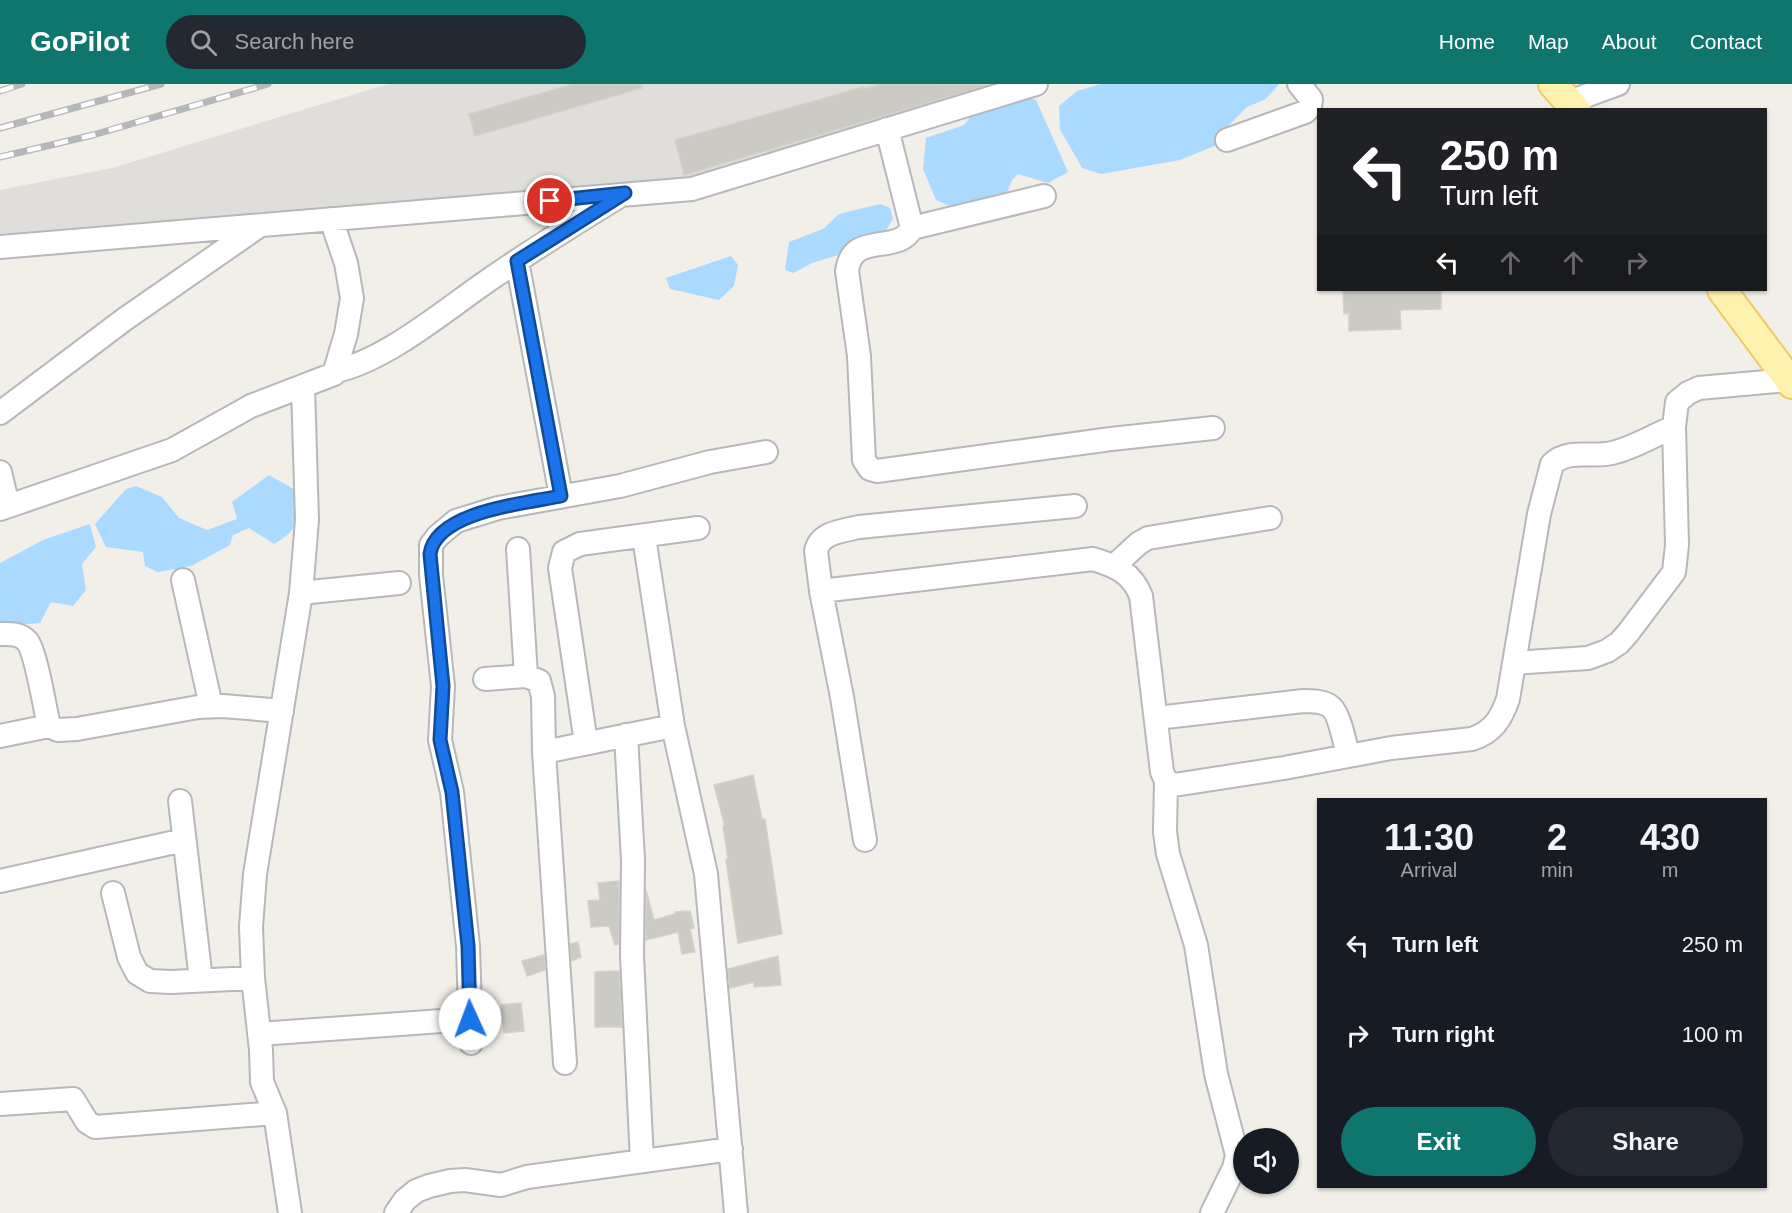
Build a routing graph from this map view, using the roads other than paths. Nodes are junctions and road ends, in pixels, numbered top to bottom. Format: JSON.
{"nodes":[{"id":1,"x":1036,"y":84,"type":"edge"},
{"id":2,"x":1299,"y":84,"type":"edge"},
{"id":3,"x":1618,"y":84,"type":"edge"},
{"id":4,"x":1566,"y":99,"type":"edge"},
{"id":5,"x":887,"y":129,"type":"junction"},
{"id":6,"x":1227,"y":140,"type":"dead end"},
{"id":7,"x":625,"y":193,"type":"junction"},
{"id":8,"x":1044,"y":196,"type":"dead end"},
{"id":9,"x":331,"y":219,"type":"junction"},
{"id":10,"x":261,"y":225,"type":"junction"},
{"id":11,"x":912,"y":228,"type":"junction"},
{"id":12,"x":0,"y":247,"type":"edge"},
{"id":13,"x":517,"y":261,"type":"junction"},
{"id":14,"x":1723,"y":291,"type":"edge"},
{"id":15,"x":336,"y":371,"type":"junction"},
{"id":16,"x":1790,"y":382,"type":"edge"},
{"id":17,"x":303,"y":386,"type":"junction"},
{"id":18,"x":0,"y":413,"type":"edge"},
{"id":19,"x":1674,"y":427,"type":"junction"},
{"id":20,"x":1213,"y":428,"type":"dead end"},
{"id":21,"x":766,"y":452,"type":"dead end"},
{"id":22,"x":0,"y":472,"type":"edge"},
{"id":23,"x":561,"y":496,"type":"junction"},
{"id":24,"x":1075,"y":506,"type":"dead end"},
{"id":25,"x":4,"y":507,"type":"edge"},
{"id":26,"x":1270,"y":518,"type":"dead end"},
{"id":27,"x":698,"y":528,"type":"dead end"},
{"id":28,"x":644,"y":537,"type":"junction"},
{"id":29,"x":518,"y":549,"type":"dead end"},
{"id":30,"x":1115,"y":565,"type":"junction"},
{"id":31,"x":183,"y":580,"type":"dead end"},
{"id":32,"x":399,"y":583,"type":"dead end"},
{"id":33,"x":821,"y":591,"type":"junction"},
{"id":34,"x":301,"y":593,"type":"junction"},
{"id":35,"x":0,"y":634,"type":"edge"},
{"id":36,"x":1514,"y":663,"type":"junction"},
{"id":37,"x":526,"y":676,"type":"junction"},
{"id":38,"x":485,"y":679,"type":"dead end"},
{"id":39,"x":211,"y":706,"type":"junction"},
{"id":40,"x":282,"y":711,"type":"junction"},
{"id":41,"x":1157,"y":718,"type":"junction"},
{"id":42,"x":49,"y":726,"type":"junction"},
{"id":43,"x":674,"y":726,"type":"junction"},
{"id":44,"x":626,"y":735,"type":"junction"},
{"id":45,"x":0,"y":736,"type":"edge"},
{"id":46,"x":586,"y":743,"type":"junction"},
{"id":47,"x":544,"y":752,"type":"junction"},
{"id":48,"x":1348,"y":756,"type":"junction"},
{"id":49,"x":1166,"y":781,"type":"junction"},
{"id":50,"x":180,"y":801,"type":"dead end"},
{"id":51,"x":184,"y":840,"type":"junction"},
{"id":52,"x":865,"y":840,"type":"dead end"},
{"id":53,"x":0,"y":882,"type":"edge"},
{"id":54,"x":112,"y":893,"type":"dead end"},
{"id":55,"x":253,"y":978,"type":"junction"},
{"id":56,"x":201,"y":980,"type":"junction"},
{"id":57,"x":470,"y":1019,"type":"junction"},
{"id":58,"x":259,"y":1034,"type":"junction"},
{"id":59,"x":471,"y":1043,"type":"dead end"},
{"id":60,"x":565,"y":1063,"type":"dead end"},
{"id":61,"x":0,"y":1104,"type":"edge"},
{"id":62,"x":275,"y":1113,"type":"junction"},
{"id":63,"x":731,"y":1149,"type":"junction"},
{"id":64,"x":642,"y":1161,"type":"junction"},
{"id":65,"x":290,"y":1213,"type":"edge"},
{"id":66,"x":396,"y":1213,"type":"edge"},
{"id":67,"x":736,"y":1213,"type":"edge"},
{"id":68,"x":1212,"y":1213,"type":"edge"}],
"edges":[{"from":1,"to":5,"type":"street"},
{"from":2,"to":6,"type":"street"},
{"from":3,"to":4,"type":"street"},
{"from":5,"to":7,"type":"street"},
{"from":5,"to":11,"type":"street"},
{"from":7,"to":9,"type":"street"},
{"from":7,"to":13,"type":"street"},
{"from":8,"to":11,"type":"street"},
{"from":9,"to":10,"type":"street"},
{"from":9,"to":15,"type":"street"},
{"from":10,"to":12,"type":"street"},
{"from":10,"to":18,"type":"street"},
{"from":11,"to":20,"type":"street"},
{"from":13,"to":15,"type":"street"},
{"from":13,"to":23,"type":"street"},
{"from":14,"to":16,"type":"main road"},
{"from":15,"to":17,"type":"street"},
{"from":16,"to":19,"type":"street"},
{"from":17,"to":25,"type":"street"},
{"from":17,"to":34,"type":"street"},
{"from":19,"to":36,"type":"street"},
{"from":19,"to":36,"type":"street"},
{"from":21,"to":23,"type":"street"},
{"from":22,"to":25,"type":"street"},
{"from":23,"to":57,"type":"street"},
{"from":24,"to":33,"type":"street"},
{"from":26,"to":30,"type":"street"},
{"from":27,"to":28,"type":"street"},
{"from":28,"to":43,"type":"street"},
{"from":28,"to":46,"type":"street"},
{"from":29,"to":37,"type":"street"},
{"from":30,"to":33,"type":"street"},
{"from":30,"to":41,"type":"street"},
{"from":31,"to":39,"type":"street"},
{"from":32,"to":34,"type":"street"},
{"from":33,"to":52,"type":"street"},
{"from":34,"to":40,"type":"street"},
{"from":35,"to":42,"type":"street"},
{"from":36,"to":48,"type":"street"},
{"from":37,"to":38,"type":"street"},
{"from":37,"to":47,"type":"street"},
{"from":39,"to":40,"type":"street"},
{"from":39,"to":42,"type":"street"},
{"from":40,"to":55,"type":"street"},
{"from":41,"to":48,"type":"street"},
{"from":41,"to":49,"type":"street"},
{"from":42,"to":45,"type":"street"},
{"from":43,"to":44,"type":"street"},
{"from":43,"to":63,"type":"street"},
{"from":44,"to":46,"type":"street"},
{"from":44,"to":64,"type":"street"},
{"from":46,"to":47,"type":"street"},
{"from":47,"to":60,"type":"street"},
{"from":48,"to":49,"type":"street"},
{"from":49,"to":68,"type":"street"},
{"from":50,"to":51,"type":"street"},
{"from":51,"to":53,"type":"street"},
{"from":51,"to":56,"type":"street"},
{"from":54,"to":56,"type":"street"},
{"from":55,"to":56,"type":"street"},
{"from":55,"to":58,"type":"street"},
{"from":57,"to":58,"type":"street"},
{"from":57,"to":59,"type":"street"},
{"from":58,"to":62,"type":"street"},
{"from":61,"to":62,"type":"street"},
{"from":62,"to":65,"type":"street"},
{"from":63,"to":64,"type":"street"},
{"from":63,"to":67,"type":"street"},
{"from":64,"to":66,"type":"street"}]}
